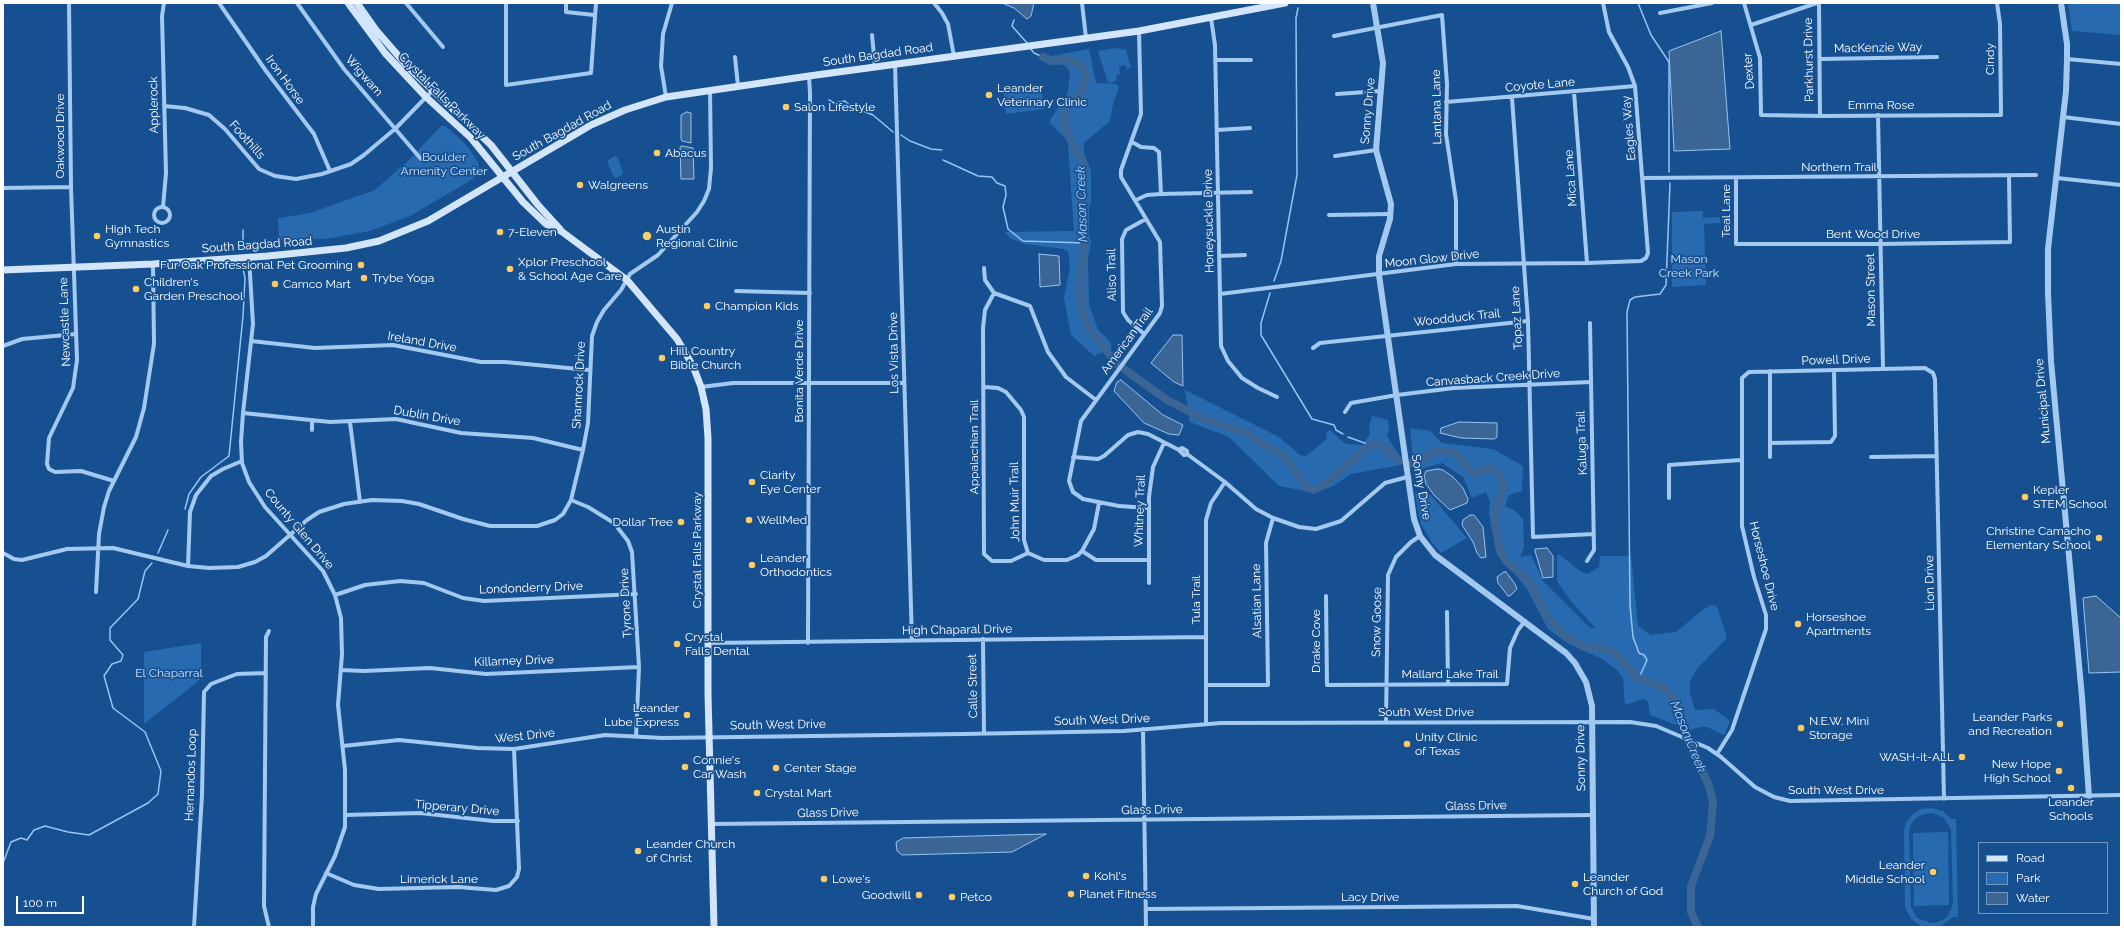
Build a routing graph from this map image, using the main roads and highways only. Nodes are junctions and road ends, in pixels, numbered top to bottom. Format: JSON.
{"nodes":[{"id":1,"x":348,"y":3,"type":"edge"},
{"id":2,"x":1285,"y":3,"type":"edge"},
{"id":3,"x":358,"y":5,"type":"edge"},
{"id":4,"x":477,"y":132,"type":"junction"},
{"id":5,"x":471,"y":138,"type":"junction"},
{"id":6,"x":512,"y":171,"type":"junction"},
{"id":7,"x":502,"y":177,"type":"junction"},
{"id":8,"x":562,"y":231,"type":"junction"},
{"id":9,"x":3,"y":270,"type":"edge"},
{"id":10,"x":714,"y":927,"type":"edge"}],
"edges":[{"from":1,"to":3,"type":"main road","name":"Crystal Falls Parkway"},
{"from":2,"to":6,"type":"main road","name":"South Bagdad Road"},
{"from":3,"to":4,"type":"main road","name":"Crystal Falls Parkway"},
{"from":3,"to":5,"type":"main road","name":"Crystal Falls Parkway"},
{"from":4,"to":5,"type":"main road"},
{"from":4,"to":6,"type":"main road","name":"Crystal Falls Parkway"},
{"from":5,"to":7,"type":"main road","name":"Crystal Falls Parkway"},
{"from":6,"to":7,"type":"main road","name":"South Bagdad Road"},
{"from":6,"to":8,"type":"main road","name":"Crystal Falls Parkway"},
{"from":7,"to":8,"type":"main road","name":"Crystal Falls Parkway"},
{"from":7,"to":9,"type":"main road","name":"South Bagdad Road"},
{"from":8,"to":10,"type":"main road","name":"Crystal Falls Parkway"}]}
